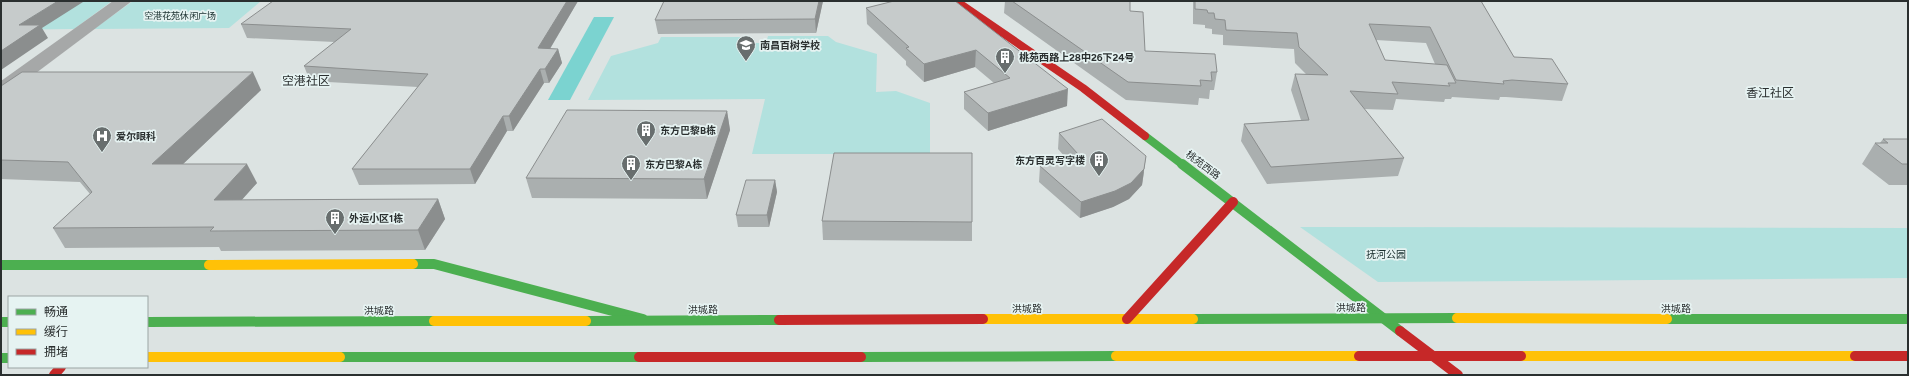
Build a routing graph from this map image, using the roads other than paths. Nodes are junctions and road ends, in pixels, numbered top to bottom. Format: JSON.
{"nodes":[{"id":1,"x":124,"y":1,"type":"edge"},
{"id":2,"x":956,"y":1,"type":"edge"},
{"id":3,"x":1,"y":90,"type":"edge"},
{"id":4,"x":1233,"y":202,"type":"junction"},
{"id":5,"x":1,"y":265,"type":"edge"},
{"id":6,"x":1385,"y":318,"type":"junction"},
{"id":7,"x":1127,"y":319,"type":"junction"},
{"id":8,"x":1908,"y":319,"type":"edge"},
{"id":9,"x":649,"y":321,"type":"junction"},
{"id":10,"x":148,"y":322,"type":"edge"},
{"id":11,"x":1430,"y":355,"type":"junction"},
{"id":12,"x":1908,"y":356,"type":"edge"},
{"id":13,"x":148,"y":357,"type":"edge"},
{"id":14,"x":1458,"y":375,"type":"edge"}],
"edges":[{"from":1,"to":3,"type":"street"},
{"from":2,"to":4,"type":"main road","name":"桃苑西路"},
{"from":4,"to":6,"type":"main road","name":"桃苑西路"},
{"from":4,"to":7,"type":"main road"},
{"from":5,"to":9,"type":"main road"},
{"from":6,"to":7,"type":"main road","name":"洪城路"},
{"from":6,"to":8,"type":"main road","name":"洪城路"},
{"from":6,"to":11,"type":"main road","name":"桃苑西路"},
{"from":7,"to":9,"type":"main road","name":"洪城路"},
{"from":9,"to":10,"type":"main road","name":"洪城路"},
{"from":11,"to":12,"type":"main road"},
{"from":11,"to":13,"type":"main road"},
{"from":11,"to":14,"type":"main road","name":"桃苑西路"}]}
